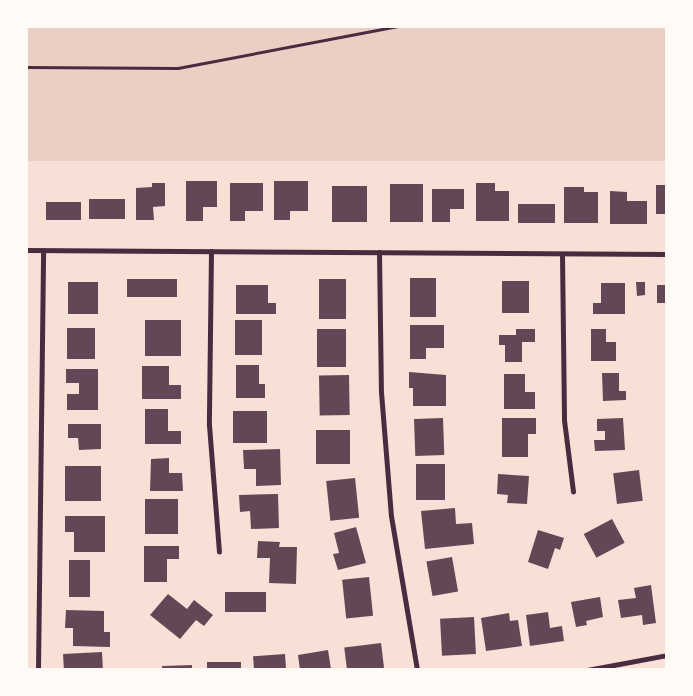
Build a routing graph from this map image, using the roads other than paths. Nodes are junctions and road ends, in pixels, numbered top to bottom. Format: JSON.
{"nodes":[{"id":1,"x":26,"y":250,"type":"edge"},
{"id":2,"x":43,"y":250,"type":"junction"},
{"id":3,"x":211,"y":251,"type":"junction"},
{"id":4,"x":379,"y":252,"type":"junction"},
{"id":5,"x":562,"y":254,"type":"junction"},
{"id":6,"x":667,"y":254,"type":"edge"},
{"id":7,"x":573,"y":491,"type":"dead end"},
{"id":8,"x":219,"y":552,"type":"dead end"},
{"id":9,"x":667,"y":655,"type":"edge"},
{"id":10,"x":618,"y":667,"type":"edge"},
{"id":11,"x":38,"y":670,"type":"edge"},
{"id":12,"x":417,"y":670,"type":"edge"},
{"id":13,"x":587,"y":670,"type":"edge"}],
"edges":[{"from":1,"to":2,"type":"street"},
{"from":2,"to":3,"type":"street"},
{"from":2,"to":11,"type":"street"},
{"from":3,"to":4,"type":"street"},
{"from":3,"to":8,"type":"street"},
{"from":4,"to":5,"type":"street"},
{"from":4,"to":12,"type":"street"},
{"from":5,"to":6,"type":"street"},
{"from":5,"to":7,"type":"street"},
{"from":9,"to":10,"type":"street"},
{"from":10,"to":13,"type":"street"}]}
